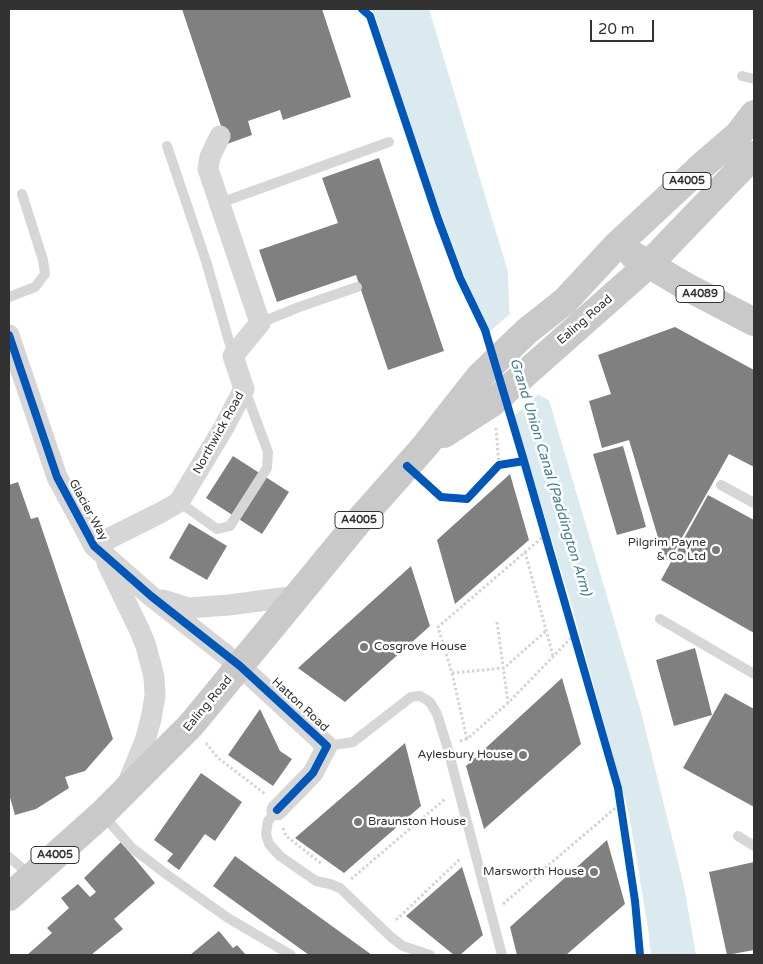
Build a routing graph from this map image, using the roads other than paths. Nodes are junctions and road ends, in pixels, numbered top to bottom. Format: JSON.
{"nodes":[{"id":1,"x":742,"y":76,"type":"dead end"},
{"id":2,"x":754,"y":78,"type":"edge"},
{"id":3,"x":754,"y":114,"type":"edge"},
{"id":4,"x":220,"y":136,"type":"dead end"},
{"id":5,"x":389,"y":142,"type":"dead end"},
{"id":6,"x":167,"y":146,"type":"dead end"},
{"id":7,"x":754,"y":155,"type":"edge"},
{"id":8,"x":714,"y":175,"type":"junction"},
{"id":9,"x":22,"y":194,"type":"dead end"},
{"id":10,"x":220,"y":203,"type":"junction"},
{"id":11,"x":617,"y":245,"type":"junction"},
{"id":12,"x":648,"y":265,"type":"junction"},
{"id":13,"x":357,"y":287,"type":"dead end"},
{"id":14,"x":9,"y":296,"type":"edge"},
{"id":15,"x":565,"y":301,"type":"junction"},
{"id":16,"x":754,"y":322,"type":"edge"},
{"id":17,"x":260,"y":323,"type":"junction"},
{"id":18,"x":9,"y":335,"type":"edge"},
{"id":19,"x":233,"y":356,"type":"junction"},
{"id":20,"x":244,"y":389,"type":"junction"},
{"id":21,"x":425,"y":446,"type":"junction"},
{"id":22,"x":721,"y":485,"type":"dead end"},
{"id":23,"x":179,"y":502,"type":"junction"},
{"id":24,"x":754,"y":503,"type":"edge"},
{"id":25,"x":98,"y":550,"type":"junction"},
{"id":26,"x":151,"y":596,"type":"junction"},
{"id":27,"x":298,"y":596,"type":"junction"},
{"id":28,"x":660,"y":619,"type":"dead end"},
{"id":29,"x":240,"y":666,"type":"junction"},
{"id":30,"x":754,"y":674,"type":"edge"},
{"id":31,"x":327,"y":746,"type":"junction"},
{"id":32,"x":124,"y":792,"type":"junction"},
{"id":33,"x":277,"y":810,"type":"joint"},
{"id":34,"x":102,"y":814,"type":"junction"},
{"id":35,"x":738,"y":836,"type":"dead end"},
{"id":36,"x":754,"y":846,"type":"edge"},
{"id":37,"x":9,"y":857,"type":"edge"},
{"id":38,"x":32,"y":876,"type":"junction"},
{"id":39,"x":9,"y":897,"type":"edge"},
{"id":40,"x":291,"y":955,"type":"edge"},
{"id":41,"x":430,"y":955,"type":"edge"},
{"id":42,"x":502,"y":955,"type":"edge"}],
"edges":[{"from":1,"to":2,"type":"lane"},
{"from":3,"to":8,"type":"main road","number":"A4005"},
{"from":4,"to":10,"type":"street"},
{"from":5,"to":10,"type":"lane"},
{"from":6,"to":19,"type":"lane"},
{"from":7,"to":8,"type":"main road","number":"A4005"},
{"from":8,"to":11,"type":"main road","number":"A4005"},
{"from":8,"to":12,"type":"main road","number":"A4005"},
{"from":9,"to":14,"type":"lane"},
{"from":10,"to":17,"type":"street"},
{"from":11,"to":12,"type":"main road","number":"A4089"},
{"from":11,"to":15,"type":"main road","name":"Ealing Road","number":"A4005"},
{"from":12,"to":15,"type":"main road"},
{"from":12,"to":16,"type":"main road","number":"A4089"},
{"from":12,"to":21,"type":"main road","name":"Ealing Road","number":"A4005"},
{"from":13,"to":17,"type":"lane"},
{"from":15,"to":21,"type":"main road","name":"Ealing Road","number":"A4005"},
{"from":17,"to":19,"type":"street"},
{"from":18,"to":25,"type":"street","name":"Glacier Way"},
{"from":19,"to":20,"type":"street","name":"Northwick Road"},
{"from":20,"to":23,"type":"street","name":"Northwick Road"},
{"from":20,"to":23,"type":"lane"},
{"from":21,"to":27,"type":"main road","name":"Ealing Road","number":"A4005"},
{"from":22,"to":24,"type":"lane"},
{"from":23,"to":25,"type":"street","name":"Northwick Road"},
{"from":25,"to":26,"type":"street","name":"Glacier Way"},
{"from":25,"to":32,"type":"street"},
{"from":26,"to":27,"type":"street"},
{"from":26,"to":29,"type":"street","name":"Glacier Way"},
{"from":27,"to":29,"type":"main road","name":"Ealing Road","number":"A4005"},
{"from":28,"to":30,"type":"lane"},
{"from":29,"to":31,"type":"street","name":"Hatton Road"},
{"from":29,"to":32,"type":"main road","name":"Ealing Road","number":"A4005"},
{"from":31,"to":33,"type":"street","name":"Hatton Road"},
{"from":31,"to":42,"type":"lane"},
{"from":32,"to":34,"type":"main road","name":"Ealing Road","number":"A4005"},
{"from":33,"to":41,"type":"lane"},
{"from":34,"to":38,"type":"main road","name":"Ealing Road","number":"A4005"},
{"from":34,"to":40,"type":"lane"},
{"from":35,"to":36,"type":"lane"},
{"from":37,"to":38,"type":"lane"},
{"from":38,"to":39,"type":"main road","name":"Ealing Road","number":"A4005"}]}
